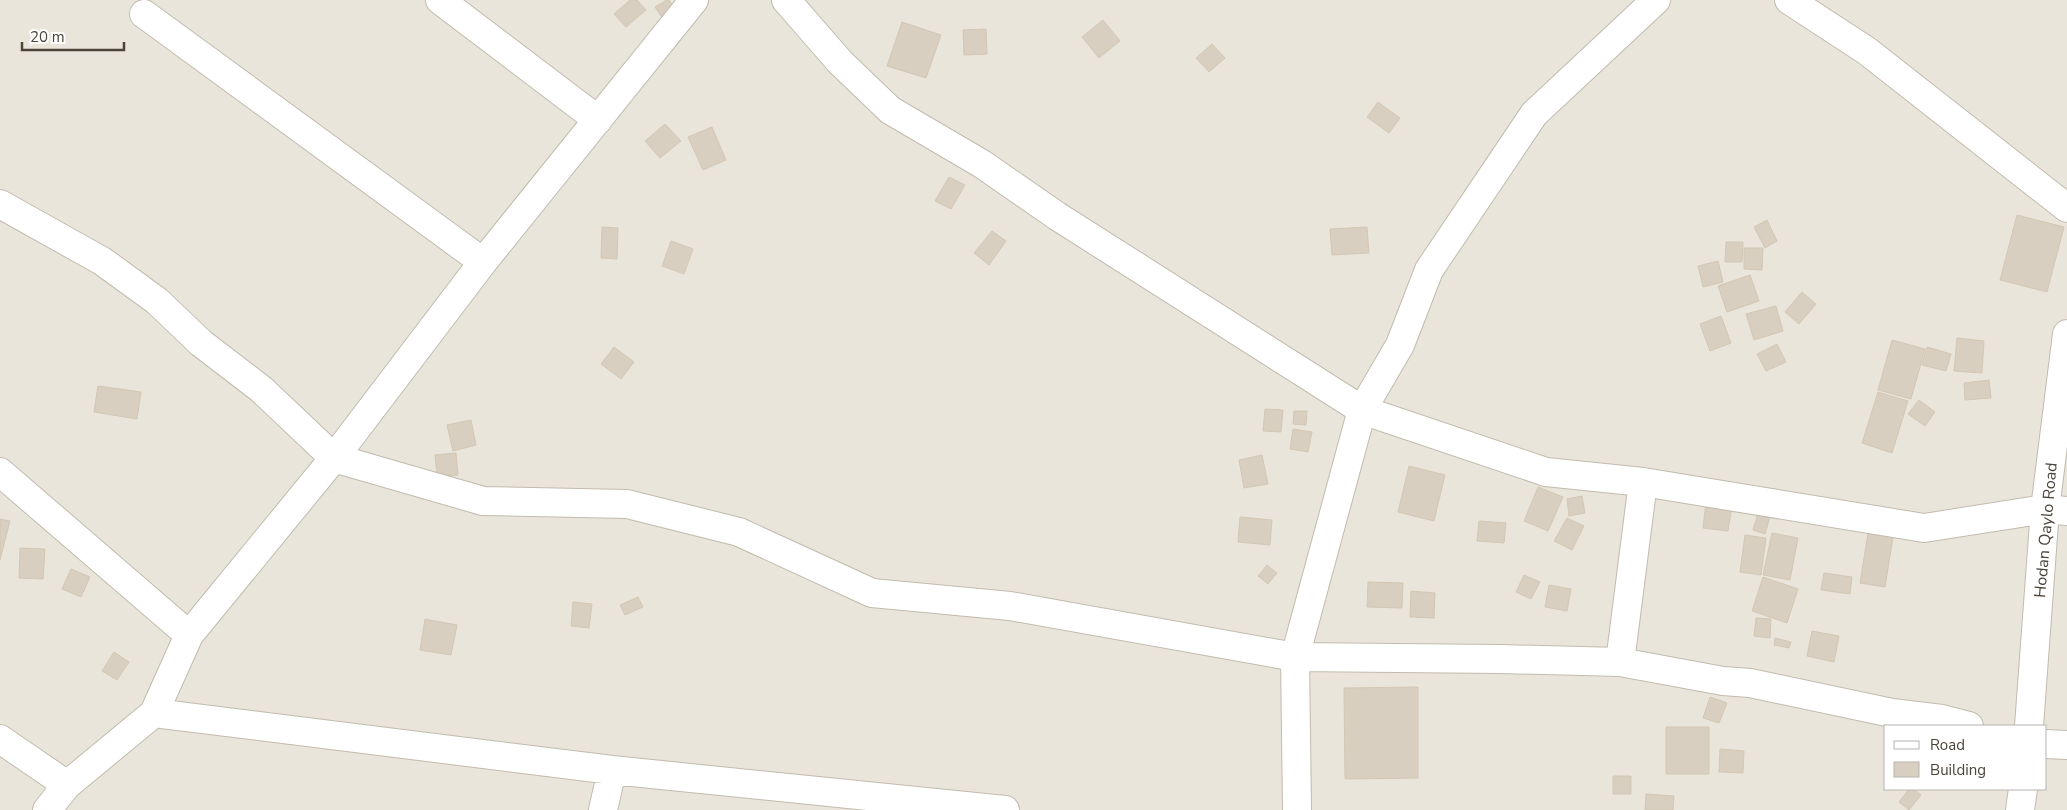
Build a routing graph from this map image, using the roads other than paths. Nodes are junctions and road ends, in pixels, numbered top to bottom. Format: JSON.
{"nodes":[{"id":1,"x":440,"y":0,"type":"edge"},
{"id":2,"x":694,"y":0,"type":"edge"},
{"id":3,"x":786,"y":0,"type":"edge"},
{"id":4,"x":1656,"y":0,"type":"edge"},
{"id":5,"x":1789,"y":0,"type":"edge"},
{"id":6,"x":144,"y":14,"type":"dead end"},
{"id":7,"x":598,"y":120,"type":"junction"},
{"id":8,"x":0,"y":204,"type":"edge"},
{"id":9,"x":2067,"y":208,"type":"edge"},
{"id":10,"x":483,"y":262,"type":"junction"},
{"id":11,"x":2067,"y":334,"type":"edge"},
{"id":12,"x":1362,"y":410,"type":"junction"},
{"id":13,"x":334,"y":458,"type":"junction"},
{"id":14,"x":0,"y":472,"type":"edge"},
{"id":15,"x":1643,"y":482,"type":"junction"},
{"id":16,"x":2056,"y":510,"type":"edge"},
{"id":17,"x":189,"y":635,"type":"junction"},
{"id":18,"x":1295,"y":657,"type":"junction"},
{"id":19,"x":1620,"y":662,"type":"junction"},
{"id":20,"x":154,"y":713,"type":"junction"},
{"id":21,"x":1965,"y":725,"type":"edge"},
{"id":22,"x":2029,"y":725,"type":"edge"},
{"id":23,"x":0,"y":739,"type":"edge"},
{"id":24,"x":2047,"y":744,"type":"edge"},
{"id":25,"x":2067,"y":745,"type":"edge"},
{"id":26,"x":612,"y":770,"type":"junction"},
{"id":27,"x":67,"y":785,"type":"junction"},
{"id":28,"x":2023,"y":790,"type":"edge"},
{"id":29,"x":47,"y":810,"type":"edge"},
{"id":30,"x":603,"y":810,"type":"edge"},
{"id":31,"x":1005,"y":810,"type":"edge"},
{"id":32,"x":1297,"y":810,"type":"edge"},
{"id":33,"x":2020,"y":810,"type":"edge"}],
"edges":[{"from":1,"to":7,"type":"street"},
{"from":2,"to":7,"type":"street"},
{"from":3,"to":12,"type":"street"},
{"from":4,"to":12,"type":"street"},
{"from":5,"to":9,"type":"street"},
{"from":6,"to":10,"type":"street"},
{"from":7,"to":10,"type":"street"},
{"from":8,"to":13,"type":"street"},
{"from":10,"to":13,"type":"street"},
{"from":11,"to":16,"type":"street","name":"Hodan Qaylo Road"},
{"from":12,"to":15,"type":"street"},
{"from":12,"to":18,"type":"street"},
{"from":13,"to":17,"type":"street"},
{"from":13,"to":18,"type":"street"},
{"from":14,"to":17,"type":"street"},
{"from":15,"to":16,"type":"street"},
{"from":15,"to":19,"type":"street"},
{"from":16,"to":22,"type":"street","name":"Hodan Qaylo Road"},
{"from":17,"to":20,"type":"street"},
{"from":18,"to":19,"type":"street"},
{"from":18,"to":32,"type":"street"},
{"from":19,"to":21,"type":"street"},
{"from":20,"to":26,"type":"street"},
{"from":20,"to":27,"type":"street"},
{"from":23,"to":27,"type":"street"},
{"from":24,"to":25,"type":"street"},
{"from":26,"to":30,"type":"street"},
{"from":26,"to":31,"type":"street"},
{"from":27,"to":29,"type":"street"},
{"from":28,"to":33,"type":"street"}]}
